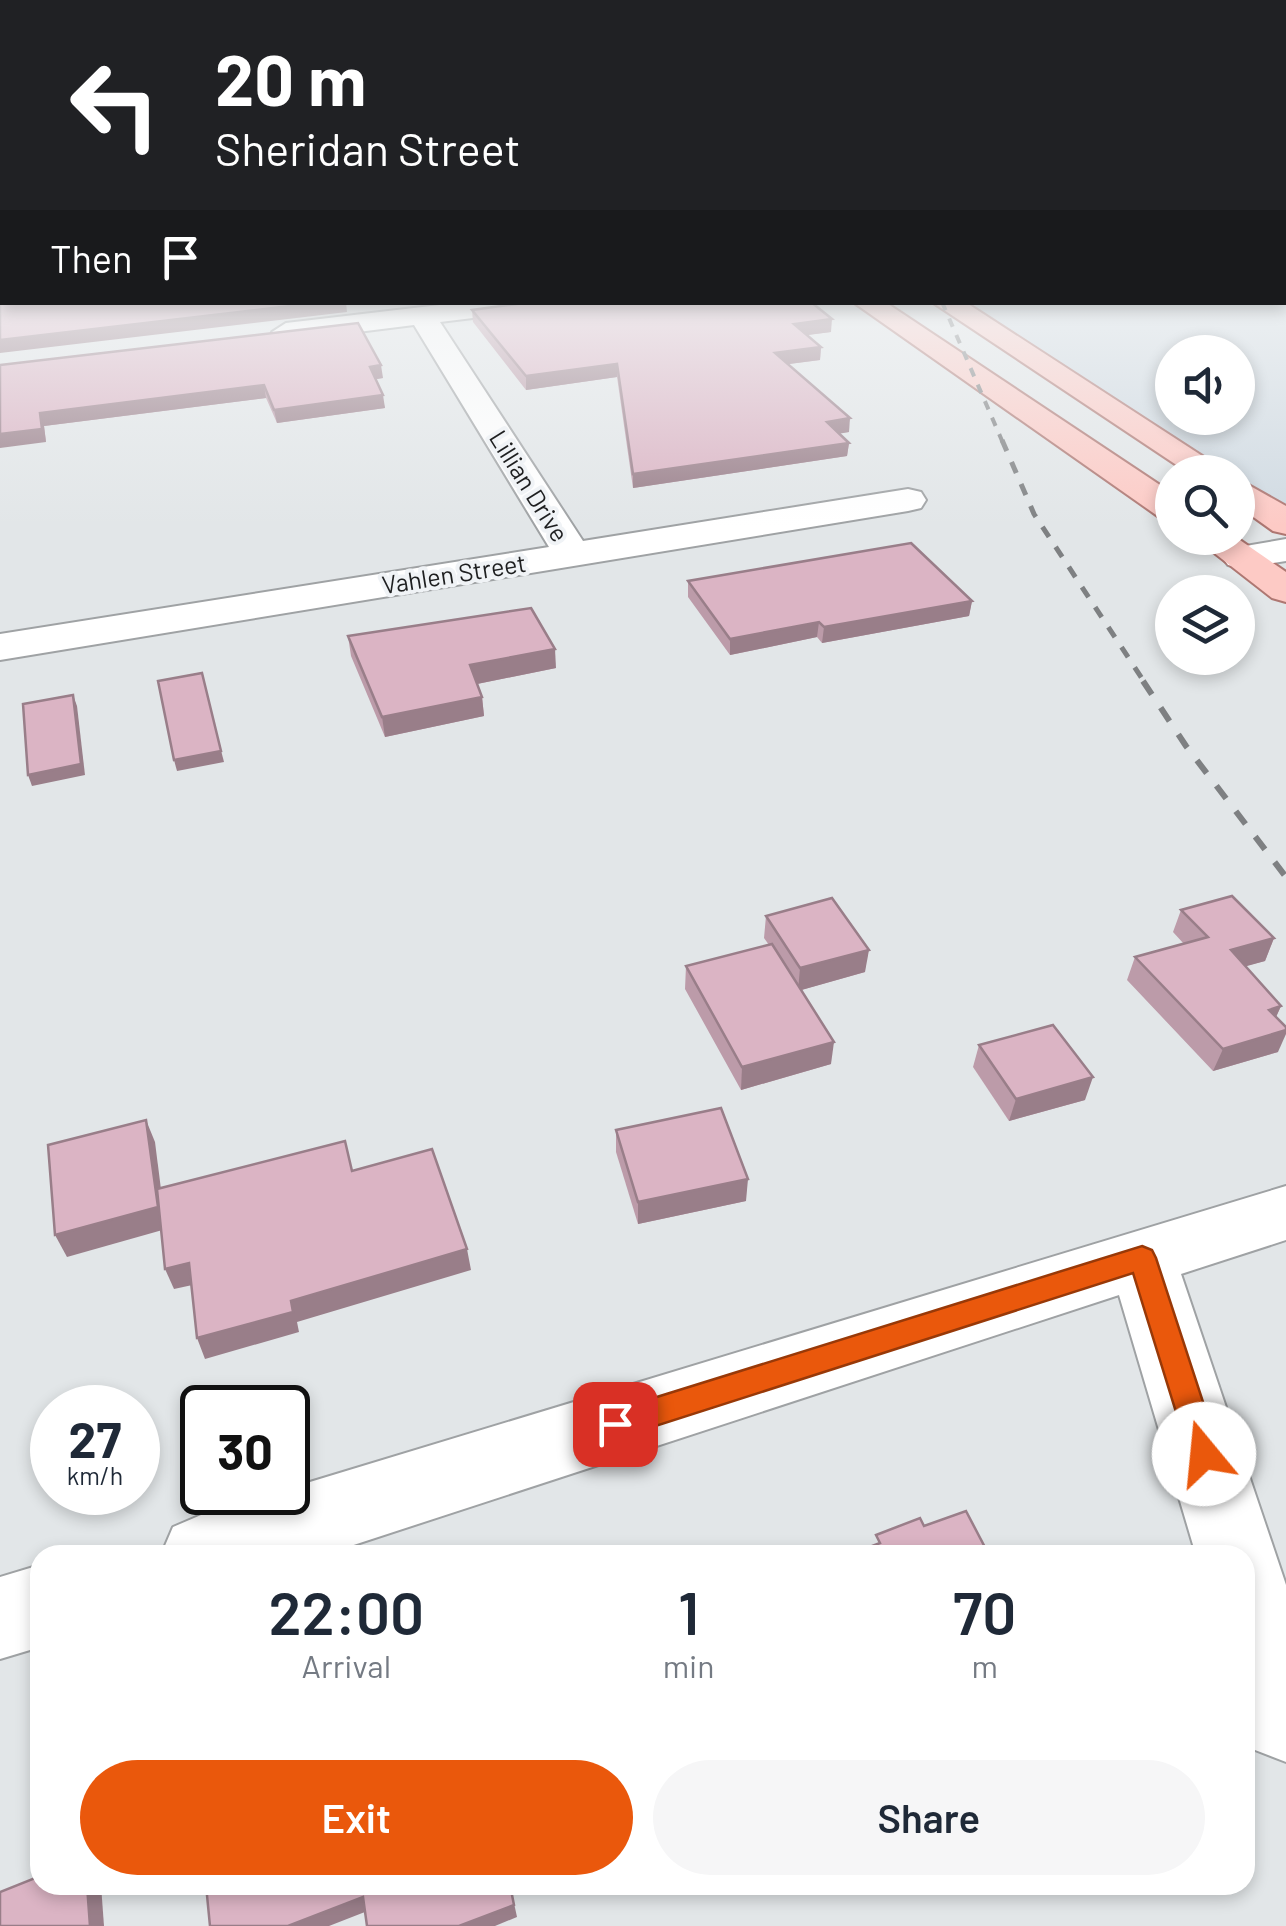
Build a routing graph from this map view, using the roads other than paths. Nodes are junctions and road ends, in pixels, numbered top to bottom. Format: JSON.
{"nodes":[{"id":1,"x":441,"y":346,"type":"edge"},
{"id":2,"x":931,"y":346,"type":"edge"},
{"id":3,"x":1013,"y":346,"type":"edge"},
{"id":4,"x":1184,"y":455,"type":"edge"},
{"id":5,"x":1155,"y":497,"type":"edge"},
{"id":6,"x":908,"y":500,"type":"dead end"},
{"id":7,"x":1255,"y":502,"type":"edge"},
{"id":8,"x":1286,"y":523,"type":"edge"},
{"id":9,"x":1255,"y":548,"type":"edge"},
{"id":10,"x":1286,"y":550,"type":"edge"},
{"id":11,"x":572,"y":554,"type":"junction"},
{"id":12,"x":1238,"y":555,"type":"edge"},
{"id":13,"x":1286,"y":590,"type":"edge"},
{"id":14,"x":0,"y":647,"type":"edge"},
{"id":15,"x":1286,"y":1213,"type":"edge"},
{"id":16,"x":1142,"y":1258,"type":"junction"},
{"id":17,"x":233,"y":1545,"type":"edge"},
{"id":18,"x":1233,"y":1545,"type":"edge"},
{"id":19,"x":30,"y":1609,"type":"edge"},
{"id":20,"x":1255,"y":1616,"type":"edge"},
{"id":21,"x":0,"y":1618,"type":"edge"},
{"id":22,"x":1286,"y":1719,"type":"edge"}],
"edges":[{"from":1,"to":11,"type":"street","name":"Lillian Drive"},
{"from":2,"to":5,"type":"main road"},
{"from":3,"to":4,"type":"main road"},
{"from":6,"to":11,"type":"street","name":"Vahlen Street"},
{"from":7,"to":8,"type":"main road"},
{"from":9,"to":10,"type":"street"},
{"from":11,"to":14,"type":"street","name":"Vahlen Street"},
{"from":12,"to":13,"type":"main road"},
{"from":15,"to":16,"type":"street"},
{"from":16,"to":17,"type":"street"},
{"from":16,"to":18,"type":"street"},
{"from":19,"to":21,"type":"street"},
{"from":20,"to":22,"type":"street"}]}
